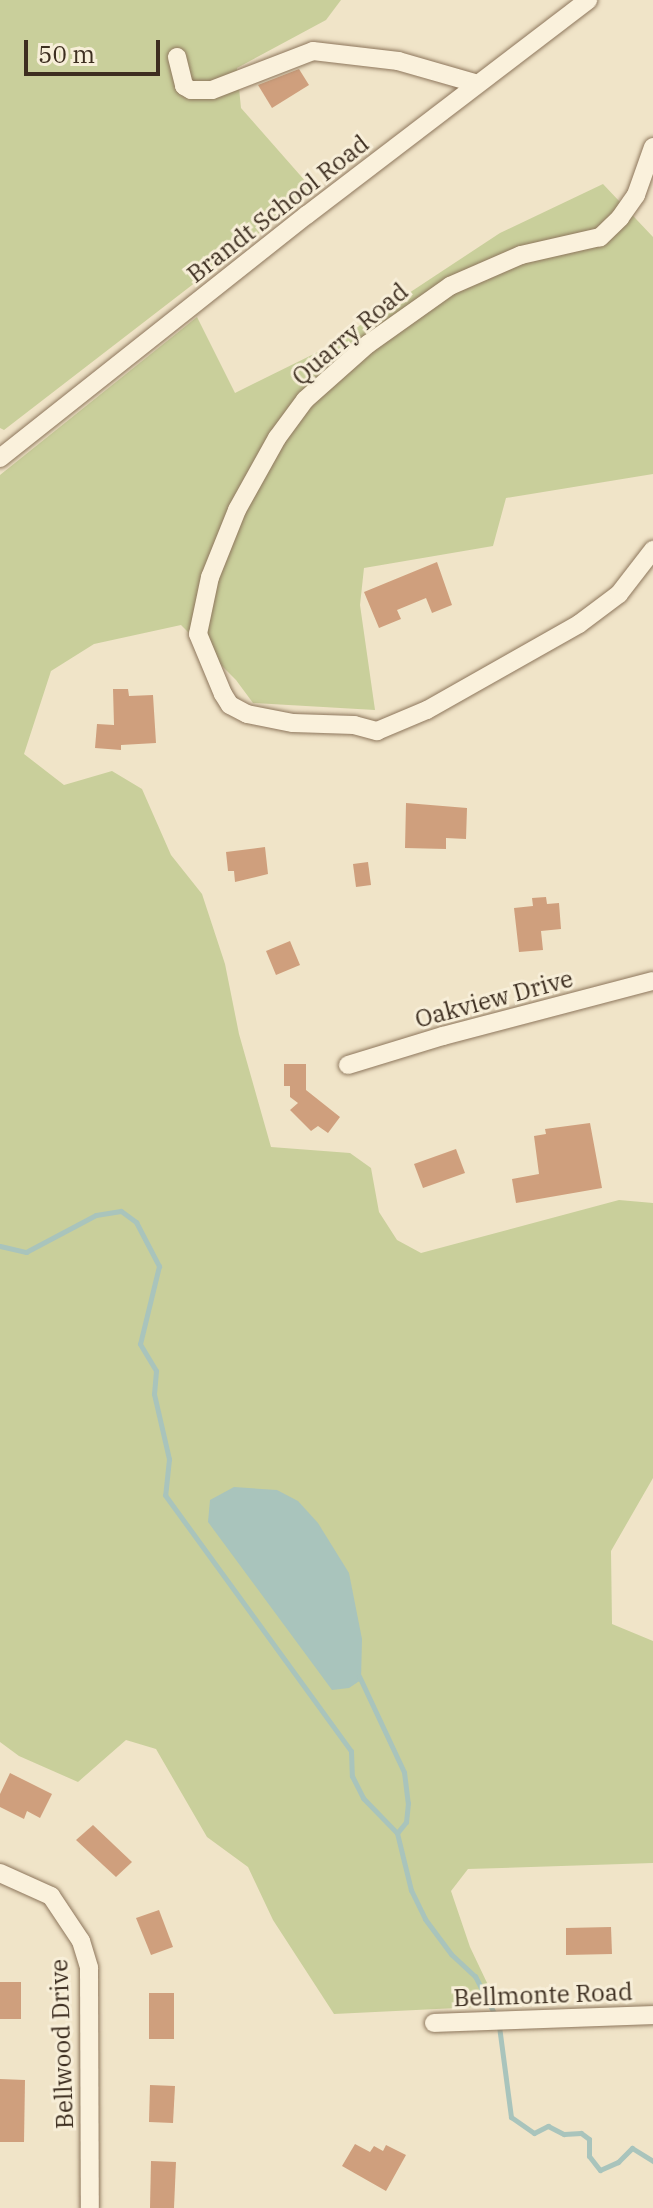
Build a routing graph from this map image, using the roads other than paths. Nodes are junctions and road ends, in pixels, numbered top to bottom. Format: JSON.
{"nodes":[{"id":1,"x":588,"y":0,"type":"edge"},
{"id":2,"x":177,"y":57,"type":"dead end"},
{"id":3,"x":478,"y":84,"type":"junction"},
{"id":4,"x":653,"y":147,"type":"edge"},
{"id":5,"x":0,"y":458,"type":"edge"},
{"id":6,"x":653,"y":550,"type":"edge"},
{"id":7,"x":653,"y":981,"type":"edge"},
{"id":8,"x":348,"y":1065,"type":"dead end"},
{"id":9,"x":0,"y":1873,"type":"edge"},
{"id":10,"x":653,"y":2015,"type":"edge"},
{"id":11,"x":434,"y":2023,"type":"dead end"},
{"id":12,"x":90,"y":2208,"type":"edge"}],
"edges":[{"from":1,"to":3,"type":"street","name":"Brandt School Road"},
{"from":2,"to":3,"type":"street"},
{"from":3,"to":5,"type":"street","name":"Brandt School Road"},
{"from":4,"to":6,"type":"street","name":"Quarry Road"},
{"from":7,"to":8,"type":"street","name":"Oakview Drive"},
{"from":9,"to":12,"type":"street","name":"Bellwood Drive"},
{"from":10,"to":11,"type":"street","name":"Bellmonte Road"}]}
